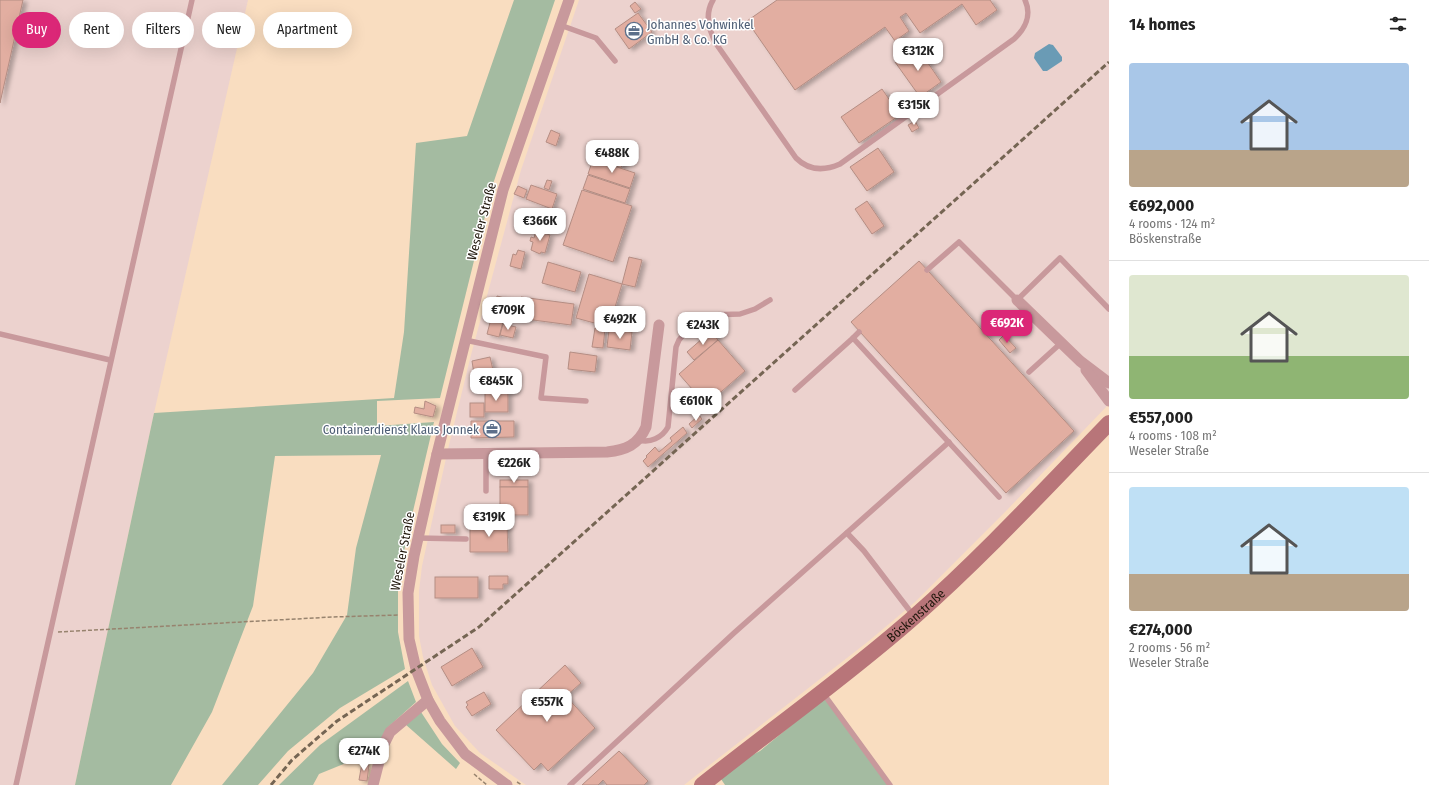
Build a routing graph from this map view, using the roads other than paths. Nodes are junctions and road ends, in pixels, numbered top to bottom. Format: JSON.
{"nodes":[{"id":1,"x":192,"y":0,"type":"edge"},
{"id":2,"x":569,"y":0,"type":"edge"},
{"id":3,"x":713,"y":0,"type":"edge"},
{"id":4,"x":1025,"y":0,"type":"edge"},
{"id":5,"x":560,"y":25,"type":"junction"},
{"id":6,"x":615,"y":61,"type":"dead end"},
{"id":7,"x":927,"y":270,"type":"dead end"},
{"id":8,"x":770,"y":300,"type":"dead end"},
{"id":9,"x":1017,"y":300,"type":"junction"},
{"id":10,"x":1109,"y":309,"type":"edge"},
{"id":11,"x":659,"y":325,"type":"dead end"},
{"id":12,"x":859,"y":332,"type":"dead end"},
{"id":13,"x":0,"y":334,"type":"edge"},
{"id":14,"x":853,"y":338,"type":"junction"},
{"id":15,"x":466,"y":340,"type":"junction"},
{"id":16,"x":1062,"y":343,"type":"junction"},
{"id":17,"x":110,"y":360,"type":"junction"},
{"id":18,"x":1080,"y":361,"type":"junction"},
{"id":19,"x":1029,"y":372,"type":"dead end"},
{"id":20,"x":1109,"y":383,"type":"edge"},
{"id":21,"x":795,"y":390,"type":"dead end"},
{"id":22,"x":586,"y":401,"type":"dead end"},
{"id":23,"x":1109,"y":401,"type":"edge"},
{"id":24,"x":1109,"y":423,"type":"edge"},
{"id":25,"x":639,"y":440,"type":"junction"},
{"id":26,"x":949,"y":442,"type":"junction"},
{"id":27,"x":486,"y":453,"type":"junction"},
{"id":28,"x":437,"y":454,"type":"junction"},
{"id":29,"x":486,"y":491,"type":"dead end"},
{"id":30,"x":999,"y":497,"type":"dead end"},
{"id":31,"x":847,"y":532,"type":"junction"},
{"id":32,"x":418,"y":538,"type":"junction"},
{"id":33,"x":466,"y":539,"type":"dead end"},
{"id":34,"x":915,"y":616,"type":"junction"},
{"id":35,"x":822,"y":693,"type":"junction"},
{"id":36,"x":428,"y":700,"type":"junction"},
{"id":37,"x":511,"y":783,"type":"edge"},
{"id":38,"x":16,"y":785,"type":"edge"},
{"id":39,"x":373,"y":785,"type":"edge"},
{"id":40,"x":570,"y":785,"type":"edge"},
{"id":41,"x":702,"y":785,"type":"edge"},
{"id":42,"x":890,"y":785,"type":"edge"}],
"edges":[{"from":1,"to":17,"type":"lane"},
{"from":2,"to":5,"type":"street","name":"Weseler Straße"},
{"from":3,"to":4,"type":"lane"},
{"from":5,"to":6,"type":"lane"},
{"from":5,"to":15,"type":"street","name":"Weseler Straße"},
{"from":7,"to":9,"type":"lane"},
{"from":8,"to":25,"type":"lane"},
{"from":9,"to":10,"type":"lane"},
{"from":9,"to":16,"type":"street"},
{"from":11,"to":25,"type":"street"},
{"from":12,"to":14,"type":"lane"},
{"from":13,"to":17,"type":"lane"},
{"from":14,"to":21,"type":"lane"},
{"from":14,"to":26,"type":"lane"},
{"from":15,"to":22,"type":"lane"},
{"from":15,"to":28,"type":"street","name":"Weseler Straße"},
{"from":16,"to":18,"type":"street"},
{"from":16,"to":19,"type":"lane"},
{"from":17,"to":38,"type":"lane"},
{"from":18,"to":20,"type":"street"},
{"from":18,"to":23,"type":"street"},
{"from":24,"to":34,"type":"main road","name":"Böskenstraße"},
{"from":25,"to":27,"type":"street"},
{"from":26,"to":30,"type":"lane"},
{"from":26,"to":31,"type":"lane"},
{"from":27,"to":28,"type":"street"},
{"from":27,"to":29,"type":"lane"},
{"from":28,"to":32,"type":"street","name":"Weseler Straße"},
{"from":31,"to":34,"type":"lane"},
{"from":31,"to":40,"type":"lane"},
{"from":32,"to":33,"type":"lane"},
{"from":32,"to":36,"type":"street","name":"Weseler Straße"},
{"from":34,"to":35,"type":"main road","name":"Böskenstraße"},
{"from":35,"to":41,"type":"main road","name":"Böskenstraße"},
{"from":35,"to":42,"type":"lane"},
{"from":36,"to":37,"type":"street","name":"Weseler Straße"},
{"from":36,"to":39,"type":"street"}]}
